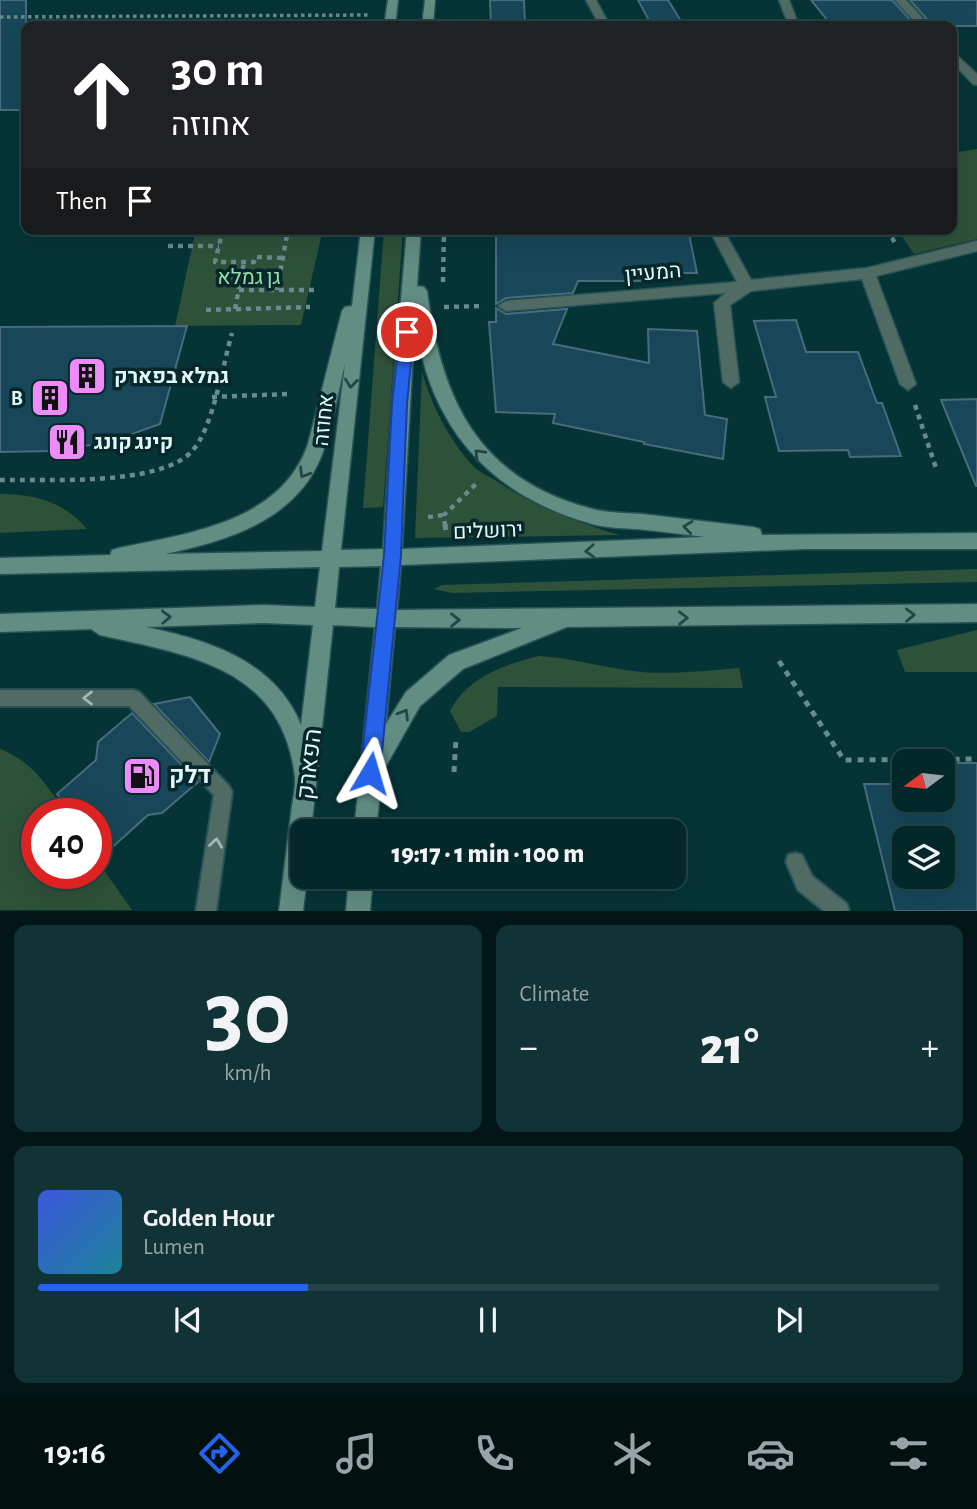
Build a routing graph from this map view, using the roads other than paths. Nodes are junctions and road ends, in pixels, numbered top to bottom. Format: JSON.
{"nodes":[{"id":1,"x":393,"y":0,"type":"edge"},
{"id":2,"x":430,"y":0,"type":"edge"},
{"id":3,"x":591,"y":0,"type":"edge"},
{"id":4,"x":784,"y":0,"type":"edge"},
{"id":5,"x":900,"y":0,"type":"edge"},
{"id":6,"x":391,"y":20,"type":"edge"},
{"id":7,"x":428,"y":21,"type":"edge"},
{"id":8,"x":602,"y":21,"type":"edge"},
{"id":9,"x":792,"y":21,"type":"edge"},
{"id":10,"x":920,"y":21,"type":"edge"},
{"id":11,"x":957,"y":60,"type":"edge"},
{"id":12,"x":977,"y":81,"type":"edge"},
{"id":13,"x":414,"y":235,"type":"edge"},
{"id":14,"x":414,"y":235,"type":"edge"},
{"id":15,"x":719,"y":235,"type":"edge"},
{"id":16,"x":367,"y":236,"type":"edge"},
{"id":17,"x":977,"y":246,"type":"edge"},
{"id":18,"x":867,"y":273,"type":"junction"},
{"id":19,"x":747,"y":286,"type":"junction"},
{"id":20,"x":506,"y":306,"type":"road end"},
{"id":21,"x":731,"y":382,"type":"dead end"},
{"id":22,"x":908,"y":384,"type":"road end"},
{"id":23,"x":805,"y":541,"type":"junction"},
{"id":24,"x":977,"y":541,"type":"edge"},
{"id":25,"x":392,"y":555,"type":"junction"},
{"id":26,"x":331,"y":558,"type":"junction"},
{"id":27,"x":84,"y":564,"type":"junction"},
{"id":28,"x":0,"y":566,"type":"edge"},
{"id":29,"x":977,"y":613,"type":"edge"},
{"id":30,"x":326,"y":616,"type":"junction"},
{"id":31,"x":387,"y":617,"type":"junction"},
{"id":32,"x":570,"y":619,"type":"junction"},
{"id":33,"x":75,"y":621,"type":"junction"},
{"id":34,"x":0,"y":623,"type":"edge"},
{"id":35,"x":0,"y":698,"type":"edge"},
{"id":36,"x":370,"y":773,"type":"junction"},
{"id":37,"x":308,"y":785,"type":"junction"},
{"id":38,"x":366,"y":819,"type":"edge"},
{"id":39,"x":795,"y":862,"type":"dead end"},
{"id":40,"x":360,"y":889,"type":"edge"},
{"id":41,"x":206,"y":911,"type":"edge"},
{"id":42,"x":291,"y":911,"type":"edge"},
{"id":43,"x":358,"y":911,"type":"edge"},
{"id":44,"x":840,"y":911,"type":"edge"}],
"edges":[{"from":1,"to":6,"type":"main road"},
{"from":2,"to":7,"type":"main road"},
{"from":3,"to":8,"type":"street"},
{"from":4,"to":9,"type":"street"},
{"from":5,"to":10,"type":"street"},
{"from":11,"to":12,"type":"street"},
{"from":23,"to":13,"type":"main road","one_way":true},
{"from":14,"to":25,"type":"main road"},
{"from":15,"to":19,"type":"street"},
{"from":16,"to":26,"type":"main road","name":"אחוזה","one_way":true},
{"from":16,"to":27,"type":"main road","one_way":true},
{"from":17,"to":18,"type":"street","name":"המעיין"},
{"from":18,"to":19,"type":"street","name":"המעיין"},
{"from":18,"to":22,"type":"street"},
{"from":19,"to":20,"type":"street","name":"המעיין"},
{"from":19,"to":21,"type":"street"},
{"from":23,"to":24,"type":"main road","name":"ירושלים"},
{"from":23,"to":25,"type":"main road","name":"ירושלים","one_way":true},
{"from":25,"to":26,"type":"main road","name":"ירושלים"},
{"from":25,"to":31,"type":"main road"},
{"from":26,"to":27,"type":"main road","name":"ירושלים"},
{"from":26,"to":30,"type":"main road","name":"אחוזה"},
{"from":27,"to":28,"type":"main road","name":"ירושלים"},
{"from":32,"to":29,"type":"main road","one_way":true},
{"from":30,"to":31,"type":"main road"},
{"from":33,"to":30,"type":"main road","one_way":true},
{"from":30,"to":37,"type":"main road","name":"הפארק"},
{"from":31,"to":32,"type":"main road","one_way":true},
{"from":31,"to":36,"type":"main road"},
{"from":36,"to":32,"type":"main road","one_way":true},
{"from":33,"to":34,"type":"main road"},
{"from":33,"to":37,"type":"main road"},
{"from":41,"to":35,"type":"lane","one_way":true},
{"from":36,"to":38,"type":"main road"},
{"from":37,"to":42,"type":"main road","name":"הפארק"},
{"from":39,"to":44,"type":"lane"},
{"from":40,"to":43,"type":"main road"}]}
